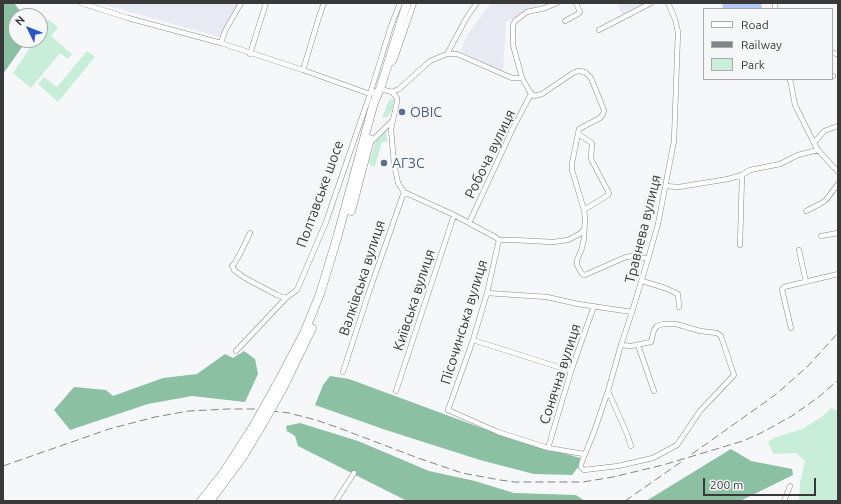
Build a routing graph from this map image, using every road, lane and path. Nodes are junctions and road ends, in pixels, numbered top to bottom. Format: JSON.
{"nodes":[{"id":1,"x":82,"y":3,"type":"edge"},
{"id":2,"x":241,"y":3,"type":"edge"},
{"id":3,"x":266,"y":3,"type":"edge"},
{"id":4,"x":324,"y":3,"type":"edge"},
{"id":5,"x":400,"y":3,"type":"edge"},
{"id":6,"x":407,"y":3,"type":"edge"},
{"id":7,"x":414,"y":3,"type":"edge"},
{"id":8,"x":477,"y":3,"type":"edge"},
{"id":9,"x":557,"y":3,"type":"edge"},
{"id":10,"x":576,"y":3,"type":"edge"},
{"id":11,"x":651,"y":3,"type":"edge"},
{"id":12,"x":668,"y":3,"type":"edge"},
{"id":13,"x":565,"y":21,"type":"dead end"},
{"id":14,"x":599,"y":30,"type":"dead end"},
{"id":15,"x":221,"y":43,"type":"junction"},
{"id":16,"x":250,"y":54,"type":"junction"},
{"id":17,"x":447,"y":54,"type":"junction"},
{"id":18,"x":388,"y":66,"type":"junction"},
{"id":19,"x":303,"y":70,"type":"junction"},
{"id":20,"x":522,"y":78,"type":"junction"},
{"id":21,"x":790,"y":80,"type":"edge"},
{"id":22,"x":380,"y":90,"type":"junction"},
{"id":23,"x":392,"y":92,"type":"junction"},
{"id":24,"x":370,"y":94,"type":"junction"},
{"id":25,"x":531,"y":94,"type":"junction"},
{"id":26,"x":392,"y":121,"type":"junction"},
{"id":27,"x":838,"y":126,"type":"edge"},
{"id":28,"x":578,"y":134,"type":"junction"},
{"id":29,"x":814,"y":143,"type":"junction"},
{"id":30,"x":368,"y":146,"type":"junction"},
{"id":31,"x":818,"y":150,"type":"junction"},
{"id":32,"x":838,"y":172,"type":"edge"},
{"id":33,"x":742,"y":175,"type":"junction"},
{"id":34,"x":838,"y":184,"type":"edge"},
{"id":35,"x":666,"y":186,"type":"junction"},
{"id":36,"x":404,"y":192,"type":"junction"},
{"id":37,"x":584,"y":210,"type":"junction"},
{"id":38,"x":806,"y":210,"type":"dead end"},
{"id":39,"x":454,"y":215,"type":"junction"},
{"id":40,"x":469,"y":223,"type":"junction"},
{"id":41,"x":584,"y":229,"type":"junction"},
{"id":42,"x":250,"y":233,"type":"dead end"},
{"id":43,"x":838,"y":233,"type":"edge"},
{"id":44,"x":821,"y":236,"type":"dead end"},
{"id":45,"x":499,"y":240,"type":"junction"},
{"id":46,"x":740,"y":245,"type":"dead end"},
{"id":47,"x":799,"y":250,"type":"dead end"},
{"id":48,"x":648,"y":259,"type":"junction"},
{"id":49,"x":838,"y":274,"type":"edge"},
{"id":50,"x":642,"y":281,"type":"junction"},
{"id":51,"x":806,"y":282,"type":"junction"},
{"id":52,"x":486,"y":293,"type":"junction"},
{"id":53,"x":286,"y":298,"type":"junction"},
{"id":54,"x":594,"y":306,"type":"junction"},
{"id":55,"x":679,"y":307,"type":"dead end"},
{"id":56,"x":632,"y":312,"type":"junction"},
{"id":57,"x":791,"y":328,"type":"dead end"},
{"id":58,"x":473,"y":340,"type":"junction"},
{"id":59,"x":621,"y":345,"type":"junction"},
{"id":60,"x":638,"y":345,"type":"junction"},
{"id":61,"x":236,"y":352,"type":"dead end"},
{"id":62,"x":571,"y":371,"type":"junction"},
{"id":63,"x":343,"y":372,"type":"dead end"},
{"id":64,"x":279,"y":387,"type":"junction"},
{"id":65,"x":654,"y":390,"type":"dead end"},
{"id":66,"x":396,"y":391,"type":"dead end"},
{"id":67,"x":608,"y":391,"type":"junction"},
{"id":68,"x":256,"y":428,"type":"junction"},
{"id":69,"x":631,"y":446,"type":"dead end"},
{"id":70,"x":548,"y":448,"type":"junction"},
{"id":71,"x":584,"y":454,"type":"junction"},
{"id":72,"x":354,"y":473,"type":"dead end"},
{"id":73,"x":790,"y":486,"type":"dead end"},
{"id":74,"x":201,"y":501,"type":"edge"},
{"id":75,"x":210,"y":501,"type":"edge"},
{"id":76,"x":336,"y":501,"type":"edge"},
{"id":77,"x":784,"y":501,"type":"edge"}],
"edges":[{"from":1,"to":15,"type":"street"},
{"from":2,"to":15,"type":"street"},
{"from":3,"to":16,"type":"street"},
{"from":4,"to":19,"type":"street"},
{"from":5,"to":24,"type":"street","name":"Полтавське шосе"},
{"from":6,"to":18,"type":"highway"},
{"from":7,"to":18,"type":"street"},
{"from":8,"to":17,"type":"street"},
{"from":9,"to":20,"type":"street"},
{"from":10,"to":13,"type":"street"},
{"from":11,"to":14,"type":"street"},
{"from":12,"to":35,"type":"street","name":"Травнева вулиця"},
{"from":15,"to":16,"type":"street"},
{"from":16,"to":19,"type":"street"},
{"from":17,"to":20,"type":"street"},
{"from":17,"to":23,"type":"street"},
{"from":18,"to":22,"type":"highway"},
{"from":19,"to":24,"type":"street"},
{"from":20,"to":25,"type":"street"},
{"from":21,"to":29,"type":"street"},
{"from":22,"to":23,"type":"street"},
{"from":22,"to":24,"type":"street"},
{"from":22,"to":30,"type":"highway"},
{"from":22,"to":64,"type":"highway"},
{"from":23,"to":26,"type":"street"},
{"from":24,"to":53,"type":"street","name":"Полтавське шосе"},
{"from":25,"to":28,"type":"street"},
{"from":25,"to":40,"type":"street","name":"Робоча вулиця"},
{"from":26,"to":30,"type":"street"},
{"from":26,"to":36,"type":"street"},
{"from":27,"to":29,"type":"street"},
{"from":28,"to":37,"type":"street"},
{"from":28,"to":37,"type":"street"},
{"from":29,"to":31,"type":"street"},
{"from":30,"to":64,"type":"highway"},
{"from":31,"to":32,"type":"street"},
{"from":31,"to":33,"type":"street"},
{"from":33,"to":35,"type":"street"},
{"from":33,"to":46,"type":"street"},
{"from":34,"to":38,"type":"street"},
{"from":35,"to":48,"type":"street","name":"Травнева вулиця"},
{"from":36,"to":39,"type":"street"},
{"from":36,"to":63,"type":"street","name":"Валківська вулиця"},
{"from":37,"to":41,"type":"street"},
{"from":39,"to":40,"type":"street"},
{"from":39,"to":66,"type":"street","name":"Київська вулиця"},
{"from":40,"to":45,"type":"street"},
{"from":41,"to":45,"type":"street"},
{"from":41,"to":48,"type":"street"},
{"from":42,"to":53,"type":"street"},
{"from":43,"to":44,"type":"street"},
{"from":45,"to":52,"type":"street","name":"Пісочинська вулиця"},
{"from":47,"to":51,"type":"street"},
{"from":48,"to":50,"type":"street","name":"Травнева вулиця"},
{"from":49,"to":51,"type":"street"},
{"from":50,"to":55,"type":"street"},
{"from":50,"to":56,"type":"street","name":"Травнева вулиця"},
{"from":51,"to":57,"type":"street"},
{"from":52,"to":54,"type":"street"},
{"from":52,"to":58,"type":"street","name":"Пісочинська вулиця"},
{"from":53,"to":61,"type":"street","name":"Полтавське шосе"},
{"from":54,"to":56,"type":"street"},
{"from":54,"to":62,"type":"street","name":"Сонячна вулиця"},
{"from":56,"to":59,"type":"street","name":"Травнева вулиця"},
{"from":58,"to":62,"type":"street"},
{"from":58,"to":70,"type":"street","name":"Пісочинська вулиця"},
{"from":59,"to":60,"type":"street"},
{"from":59,"to":67,"type":"street","name":"Травнева вулиця"},
{"from":60,"to":65,"type":"street"},
{"from":60,"to":71,"type":"street"},
{"from":62,"to":70,"type":"street","name":"Сонячна вулиця"},
{"from":64,"to":68,"type":"highway","bridge":true},
{"from":67,"to":69,"type":"street"},
{"from":67,"to":71,"type":"street","name":"Травнева вулиця"},
{"from":68,"to":74,"type":"highway"},
{"from":68,"to":75,"type":"highway"},
{"from":70,"to":71,"type":"street"},
{"from":72,"to":76,"type":"street"},
{"from":73,"to":77,"type":"street"}]}
